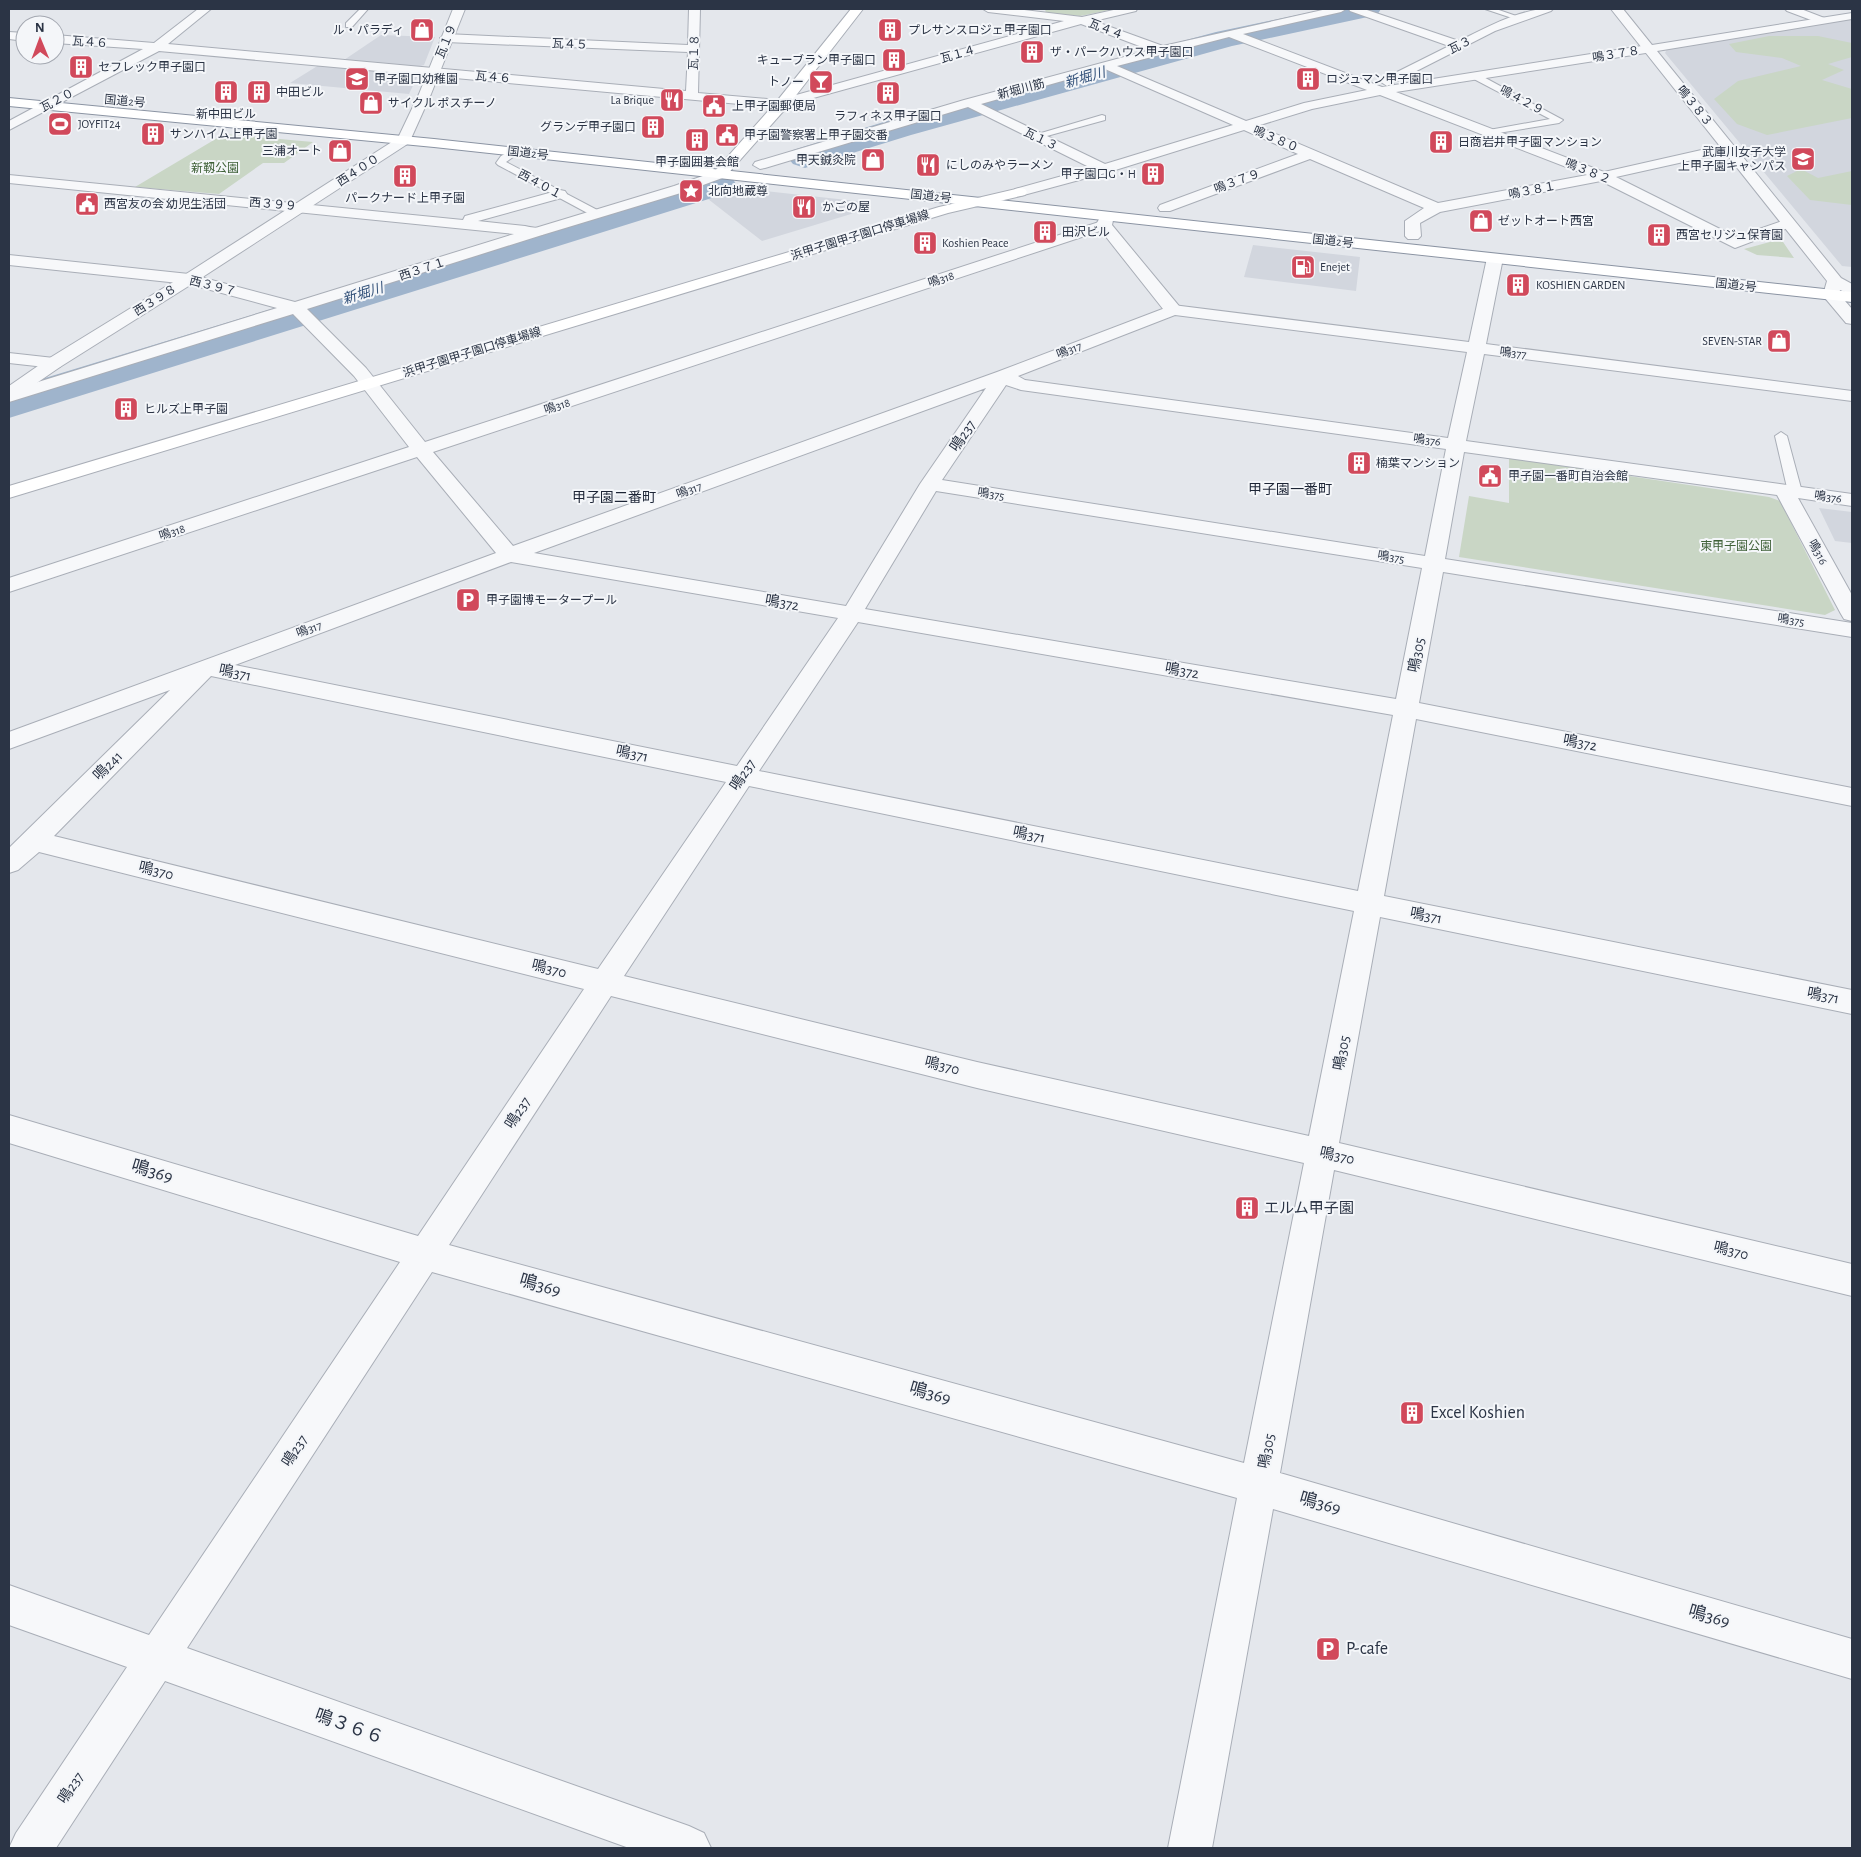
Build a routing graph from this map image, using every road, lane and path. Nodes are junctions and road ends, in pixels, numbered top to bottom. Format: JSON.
{"nodes":[{"id":1,"x":205,"y":9,"type":"edge"},
{"id":2,"x":364,"y":9,"type":"edge"},
{"id":3,"x":459,"y":9,"type":"edge"},
{"id":4,"x":695,"y":9,"type":"edge"},
{"id":5,"x":857,"y":9,"type":"edge"},
{"id":6,"x":988,"y":9,"type":"edge"},
{"id":7,"x":1132,"y":9,"type":"edge"},
{"id":8,"x":1341,"y":9,"type":"edge"},
{"id":9,"x":1489,"y":9,"type":"edge"},
{"id":10,"x":1547,"y":9,"type":"edge"},
{"id":11,"x":1617,"y":9,"type":"edge"},
{"id":12,"x":1791,"y":9,"type":"edge"},
{"id":13,"x":1359,"y":10,"type":"edge"},
{"id":14,"x":1040,"y":12,"type":"edge"},
{"id":15,"x":1852,"y":16,"type":"edge"},
{"id":16,"x":1518,"y":18,"type":"junction"},
{"id":17,"x":1082,"y":20,"type":"junction"},
{"id":18,"x":1822,"y":21,"type":"junction"},
{"id":19,"x":348,"y":25,"type":"dead end"},
{"id":20,"x":1236,"y":35,"type":"junction"},
{"id":21,"x":446,"y":38,"type":"junction"},
{"id":22,"x":65,"y":40,"type":"edge"},
{"id":23,"x":1460,"y":45,"type":"junction"},
{"id":24,"x":157,"y":46,"type":"junction"},
{"id":25,"x":693,"y":49,"type":"junction"},
{"id":26,"x":1648,"y":49,"type":"junction"},
{"id":27,"x":1162,"y":50,"type":"junction"},
{"id":28,"x":1111,"y":68,"type":"junction"},
{"id":29,"x":434,"y":71,"type":"junction"},
{"id":30,"x":1475,"y":76,"type":"junction"},
{"id":31,"x":1380,"y":91,"type":"junction"},
{"id":32,"x":9,"y":92,"type":"edge"},
{"id":33,"x":692,"y":95,"type":"junction"},
{"id":34,"x":66,"y":96,"type":"junction"},
{"id":35,"x":9,"y":102,"type":"edge"},
{"id":36,"x":782,"y":103,"type":"junction"},
{"id":37,"x":46,"y":105,"type":"junction"},
{"id":38,"x":974,"y":105,"type":"junction"},
{"id":39,"x":1102,"y":118,"type":"dead end"},
{"id":40,"x":347,"y":121,"type":"dead end"},
{"id":41,"x":9,"y":126,"type":"edge"},
{"id":42,"x":1244,"y":126,"type":"junction"},
{"id":43,"x":433,"y":130,"type":"dead end"},
{"id":44,"x":404,"y":131,"type":"junction"},
{"id":45,"x":1489,"y":133,"type":"junction"},
{"id":46,"x":1036,"y":136,"type":"junction"},
{"id":47,"x":514,"y":142,"type":"junction"},
{"id":48,"x":1728,"y":148,"type":"junction"},
{"id":49,"x":1310,"y":154,"type":"junction"},
{"id":50,"x":683,"y":157,"type":"dead end"},
{"id":51,"x":732,"y":162,"type":"junction"},
{"id":52,"x":760,"y":165,"type":"junction"},
{"id":53,"x":1104,"y":169,"type":"junction"},
{"id":54,"x":720,"y":174,"type":"junction"},
{"id":55,"x":1603,"y":176,"type":"junction"},
{"id":56,"x":886,"y":178,"type":"dead end"},
{"id":57,"x":9,"y":179,"type":"edge"},
{"id":58,"x":1020,"y":192,"type":"junction"},
{"id":59,"x":560,"y":194,"type":"junction"},
{"id":60,"x":982,"y":195,"type":"junction"},
{"id":61,"x":961,"y":199,"type":"junction"},
{"id":62,"x":302,"y":207,"type":"junction"},
{"id":63,"x":1165,"y":208,"type":"junction"},
{"id":64,"x":1436,"y":208,"type":"junction"},
{"id":65,"x":597,"y":214,"type":"junction"},
{"id":66,"x":1105,"y":221,"type":"junction"},
{"id":67,"x":456,"y":223,"type":"junction"},
{"id":68,"x":1788,"y":223,"type":"junction"},
{"id":69,"x":537,"y":232,"type":"junction"},
{"id":70,"x":1413,"y":236,"type":"junction"},
{"id":71,"x":1494,"y":258,"type":"junction"},
{"id":72,"x":9,"y":260,"type":"edge"},
{"id":73,"x":189,"y":279,"type":"junction"},
{"id":74,"x":1852,"y":283,"type":"edge"},
{"id":75,"x":1833,"y":288,"type":"junction"},
{"id":76,"x":1852,"y":290,"type":"edge"},
{"id":77,"x":1852,"y":297,"type":"edge"},
{"id":78,"x":1173,"y":310,"type":"junction"},
{"id":79,"x":300,"y":311,"type":"junction"},
{"id":80,"x":1852,"y":319,"type":"edge"},
{"id":81,"x":1476,"y":348,"type":"junction"},
{"id":82,"x":9,"y":358,"type":"edge"},
{"id":83,"x":54,"y":363,"type":"junction"},
{"id":84,"x":1003,"y":376,"type":"junction"},
{"id":85,"x":365,"y":377,"type":"junction"},
{"id":86,"x":9,"y":396,"type":"edge"},
{"id":87,"x":1852,"y":396,"type":"edge"},
{"id":88,"x":1781,"y":436,"type":"dead end"},
{"id":89,"x":1456,"y":444,"type":"junction"},
{"id":90,"x":421,"y":450,"type":"junction"},
{"id":91,"x":9,"y":477,"type":"edge"},
{"id":92,"x":930,"y":484,"type":"junction"},
{"id":93,"x":9,"y":492,"type":"edge"},
{"id":94,"x":1790,"y":492,"type":"junction"},
{"id":95,"x":1852,"y":500,"type":"edge"},
{"id":96,"x":509,"y":555,"type":"junction"},
{"id":97,"x":1434,"y":564,"type":"junction"},
{"id":98,"x":9,"y":585,"type":"edge"},
{"id":99,"x":1852,"y":614,"type":"edge"},
{"id":100,"x":851,"y":615,"type":"junction"},
{"id":101,"x":1852,"y":630,"type":"edge"},
{"id":102,"x":206,"y":667,"type":"junction"},
{"id":103,"x":1406,"y":709,"type":"junction"},
{"id":104,"x":9,"y":741,"type":"edge"},
{"id":105,"x":742,"y":777,"type":"junction"},
{"id":106,"x":1852,"y":797,"type":"edge"},
{"id":107,"x":34,"y":841,"type":"junction"},
{"id":108,"x":9,"y":863,"type":"edge"},
{"id":109,"x":1370,"y":905,"type":"junction"},
{"id":110,"x":604,"y":983,"type":"junction"},
{"id":111,"x":1852,"y":1002,"type":"edge"},
{"id":112,"x":9,"y":1129,"type":"edge"},
{"id":113,"x":1323,"y":1152,"type":"junction"},
{"id":114,"x":425,"y":1254,"type":"junction"},
{"id":115,"x":1852,"y":1280,"type":"edge"},
{"id":116,"x":1260,"y":1486,"type":"junction"},
{"id":117,"x":9,"y":1605,"type":"edge"},
{"id":118,"x":158,"y":1658,"type":"junction"},
{"id":119,"x":1852,"y":1659,"type":"edge"},
{"id":120,"x":31,"y":1848,"type":"edge"},
{"id":121,"x":689,"y":1848,"type":"edge"},
{"id":122,"x":1190,"y":1848,"type":"edge"}],
"edges":[{"from":1,"to":24,"type":"street","name":"瓦２０"},
{"from":2,"to":19,"type":"lane"},
{"from":3,"to":21,"type":"street","name":"瓦１９"},
{"from":4,"to":25,"type":"street","name":"瓦１８"},
{"from":5,"to":36,"type":"main road"},
{"from":6,"to":14,"type":"street","name":"瓦４４"},
{"from":7,"to":17,"type":"street","name":"瓦１４"},
{"from":8,"to":20,"type":"street","name":"新堀川筋"},
{"from":9,"to":16,"type":"lane"},
{"from":10,"to":16,"type":"street","name":"瓦３"},
{"from":11,"to":26,"type":"street","name":"鳴３８３"},
{"from":12,"to":18,"type":"street"},
{"from":13,"to":23,"type":"street"},
{"from":14,"to":17,"type":"street","name":"瓦４４"},
{"from":15,"to":18,"type":"street","name":"鳴３７８"},
{"from":16,"to":23,"type":"street","name":"瓦３"},
{"from":17,"to":27,"type":"street","name":"瓦４４"},
{"from":17,"to":36,"type":"street","name":"瓦１４"},
{"from":18,"to":26,"type":"street","name":"鳴３７８"},
{"from":20,"to":27,"type":"street","name":"新堀川筋"},
{"from":20,"to":31,"type":"street","name":"鳴３８２"},
{"from":21,"to":25,"type":"street","name":"瓦４５"},
{"from":21,"to":29,"type":"street","name":"瓦１９"},
{"from":22,"to":24,"type":"street","name":"瓦４６"},
{"from":23,"to":31,"type":"street","name":"瓦３"},
{"from":24,"to":29,"type":"street","name":"瓦４６"},
{"from":24,"to":34,"type":"street","name":"瓦２０"},
{"from":25,"to":33,"type":"street","name":"瓦１８"},
{"from":26,"to":30,"type":"street","name":"鳴３７８"},
{"from":26,"to":48,"type":"street","name":"鳴３８３"},
{"from":27,"to":28,"type":"street","name":"新堀川筋"},
{"from":28,"to":38,"type":"street","name":"新堀川筋"},
{"from":28,"to":42,"type":"street","name":"鳴３８０"},
{"from":29,"to":33,"type":"street","name":"瓦４６"},
{"from":29,"to":44,"type":"street","name":"瓦１９"},
{"from":30,"to":31,"type":"street","name":"鳴３７８"},
{"from":30,"to":45,"type":"lane","name":"鳴４２９"},
{"from":31,"to":42,"type":"street","name":"鳴３７８"},
{"from":31,"to":45,"type":"street","name":"鳴３８２"},
{"from":32,"to":34,"type":"main road","name":"国道2号"},
{"from":33,"to":36,"type":"street","name":"瓦４６"},
{"from":34,"to":37,"type":"street","name":"瓦２０"},
{"from":34,"to":40,"type":"main road","name":"国道2号"},
{"from":35,"to":37,"type":"main road","name":"国道2号"},
{"from":36,"to":51,"type":"main road"},
{"from":37,"to":41,"type":"street","name":"瓦２０"},
{"from":37,"to":44,"type":"main road","name":"国道2号"},
{"from":38,"to":46,"type":"street","name":"瓦１３"},
{"from":38,"to":52,"type":"street","name":"新堀川筋"},
{"from":39,"to":46,"type":"lane"},
{"from":42,"to":49,"type":"street","name":"鳴３８０"},
{"from":42,"to":53,"type":"street","name":"鳴３７８"},
{"from":43,"to":44,"type":"main road","name":"国道2号"},
{"from":44,"to":47,"type":"main road","name":"国道2号"},
{"from":44,"to":62,"type":"street","name":"西４００"},
{"from":45,"to":55,"type":"street","name":"鳴３８２"},
{"from":46,"to":53,"type":"street","name":"瓦１３"},
{"from":47,"to":54,"type":"main road","name":"国道2号"},
{"from":47,"to":59,"type":"lane","name":"西４０１"},
{"from":48,"to":55,"type":"street","name":"鳴３８１"},
{"from":48,"to":68,"type":"street","name":"鳴３８３"},
{"from":49,"to":63,"type":"street","name":"鳴３７９"},
{"from":49,"to":64,"type":"street","name":"鳴３８０"},
{"from":50,"to":51,"type":"main road"},
{"from":51,"to":52,"type":"main road"},
{"from":51,"to":54,"type":"main road"},
{"from":52,"to":56,"type":"main road"},
{"from":53,"to":58,"type":"street","name":"鳴３７８"},
{"from":54,"to":61,"type":"main road","name":"国道2号"},
{"from":54,"to":65,"type":"street","name":"西３７１"},
{"from":55,"to":64,"type":"street","name":"鳴３８１"},
{"from":55,"to":68,"type":"street","name":"鳴３８２"},
{"from":57,"to":62,"type":"street","name":"西３９９"},
{"from":58,"to":60,"type":"main road","name":"浜甲子園甲子園口停車場線"},
{"from":58,"to":61,"type":"main road","name":"浜甲子園甲子園口停車場線"},
{"from":58,"to":63,"type":"main road","name":"国道2号"},
{"from":59,"to":65,"type":"lane","name":"西４０１"},
{"from":59,"to":67,"type":"street"},
{"from":60,"to":61,"type":"main road","name":"国道2号"},
{"from":60,"to":66,"type":"main road","name":"国道2号"},
{"from":60,"to":85,"type":"main road","name":"浜甲子園甲子園口停車場線"},
{"from":61,"to":85,"type":"main road","name":"浜甲子園甲子園口停車場線"},
{"from":62,"to":67,"type":"street","name":"西３９９"},
{"from":62,"to":73,"type":"street","name":"西３９８"},
{"from":63,"to":70,"type":"main road","name":"国道2号"},
{"from":64,"to":70,"type":"street","name":"鳴３８１"},
{"from":65,"to":69,"type":"street","name":"西３７１"},
{"from":66,"to":71,"type":"main road","name":"国道2号"},
{"from":66,"to":78,"type":"street"},
{"from":66,"to":90,"type":"street","name":"鳴318"},
{"from":67,"to":69,"type":"street","name":"西３９９"},
{"from":68,"to":75,"type":"street","name":"鳴３８３"},
{"from":69,"to":79,"type":"street","name":"西３７１"},
{"from":70,"to":75,"type":"main road","name":"国道2号"},
{"from":71,"to":75,"type":"main road","name":"国道2号"},
{"from":71,"to":81,"type":"street","name":"鳴305"},
{"from":72,"to":73,"type":"street","name":"西３９７"},
{"from":73,"to":79,"type":"street","name":"西３９７"},
{"from":73,"to":83,"type":"street","name":"西３９８"},
{"from":74,"to":75,"type":"main road","name":"国道2号"},
{"from":75,"to":76,"type":"street"},
{"from":75,"to":77,"type":"main road","name":"国道2号"},
{"from":75,"to":80,"type":"street","name":"鳴３８３"},
{"from":78,"to":81,"type":"street","name":"鳴377"},
{"from":78,"to":84,"type":"street","name":"鳴317"},
{"from":79,"to":85,"type":"street"},
{"from":79,"to":86,"type":"street","name":"西３７１"},
{"from":81,"to":87,"type":"street","name":"鳴377"},
{"from":81,"to":89,"type":"street","name":"鳴305"},
{"from":82,"to":83,"type":"street"},
{"from":83,"to":86,"type":"street","name":"西３９８"},
{"from":84,"to":89,"type":"street","name":"鳴376"},
{"from":84,"to":92,"type":"street","name":"鳴237"},
{"from":84,"to":96,"type":"street","name":"鳴317"},
{"from":85,"to":90,"type":"street"},
{"from":85,"to":91,"type":"main road","name":"浜甲子園甲子園口停車場線"},
{"from":85,"to":93,"type":"main road","name":"浜甲子園甲子園口停車場線"},
{"from":88,"to":94,"type":"lane"},
{"from":89,"to":94,"type":"street","name":"鳴376"},
{"from":89,"to":97,"type":"street","name":"鳴305"},
{"from":90,"to":96,"type":"street"},
{"from":90,"to":98,"type":"street","name":"鳴318"},
{"from":92,"to":97,"type":"street","name":"鳴375"},
{"from":92,"to":100,"type":"street","name":"鳴237"},
{"from":94,"to":95,"type":"street","name":"鳴376"},
{"from":94,"to":99,"type":"street","name":"鳴316"},
{"from":96,"to":100,"type":"street","name":"鳴372"},
{"from":96,"to":102,"type":"street","name":"鳴317"},
{"from":97,"to":101,"type":"street","name":"鳴375"},
{"from":97,"to":103,"type":"street","name":"鳴305"},
{"from":100,"to":103,"type":"street","name":"鳴372"},
{"from":100,"to":105,"type":"street","name":"鳴237"},
{"from":102,"to":104,"type":"street","name":"鳴317"},
{"from":102,"to":105,"type":"street","name":"鳴371"},
{"from":102,"to":107,"type":"street","name":"鳴241"},
{"from":103,"to":106,"type":"street","name":"鳴372"},
{"from":103,"to":109,"type":"street","name":"鳴305"},
{"from":105,"to":109,"type":"street","name":"鳴371"},
{"from":105,"to":110,"type":"street","name":"鳴237"},
{"from":107,"to":108,"type":"street","name":"鳴241"},
{"from":107,"to":110,"type":"street","name":"鳴370"},
{"from":109,"to":111,"type":"street","name":"鳴371"},
{"from":109,"to":113,"type":"street","name":"鳴305"},
{"from":110,"to":113,"type":"street","name":"鳴370"},
{"from":110,"to":114,"type":"street","name":"鳴237"},
{"from":112,"to":114,"type":"street","name":"鳴369"},
{"from":113,"to":115,"type":"street","name":"鳴370"},
{"from":113,"to":116,"type":"street","name":"鳴305"},
{"from":114,"to":116,"type":"street","name":"鳴369"},
{"from":114,"to":118,"type":"street","name":"鳴237"},
{"from":116,"to":119,"type":"street","name":"鳴369"},
{"from":116,"to":122,"type":"street","name":"鳴305"},
{"from":117,"to":118,"type":"street","name":"鳴３６６"},
{"from":118,"to":120,"type":"street","name":"鳴237"},
{"from":118,"to":121,"type":"street","name":"鳴３６６"}]}
